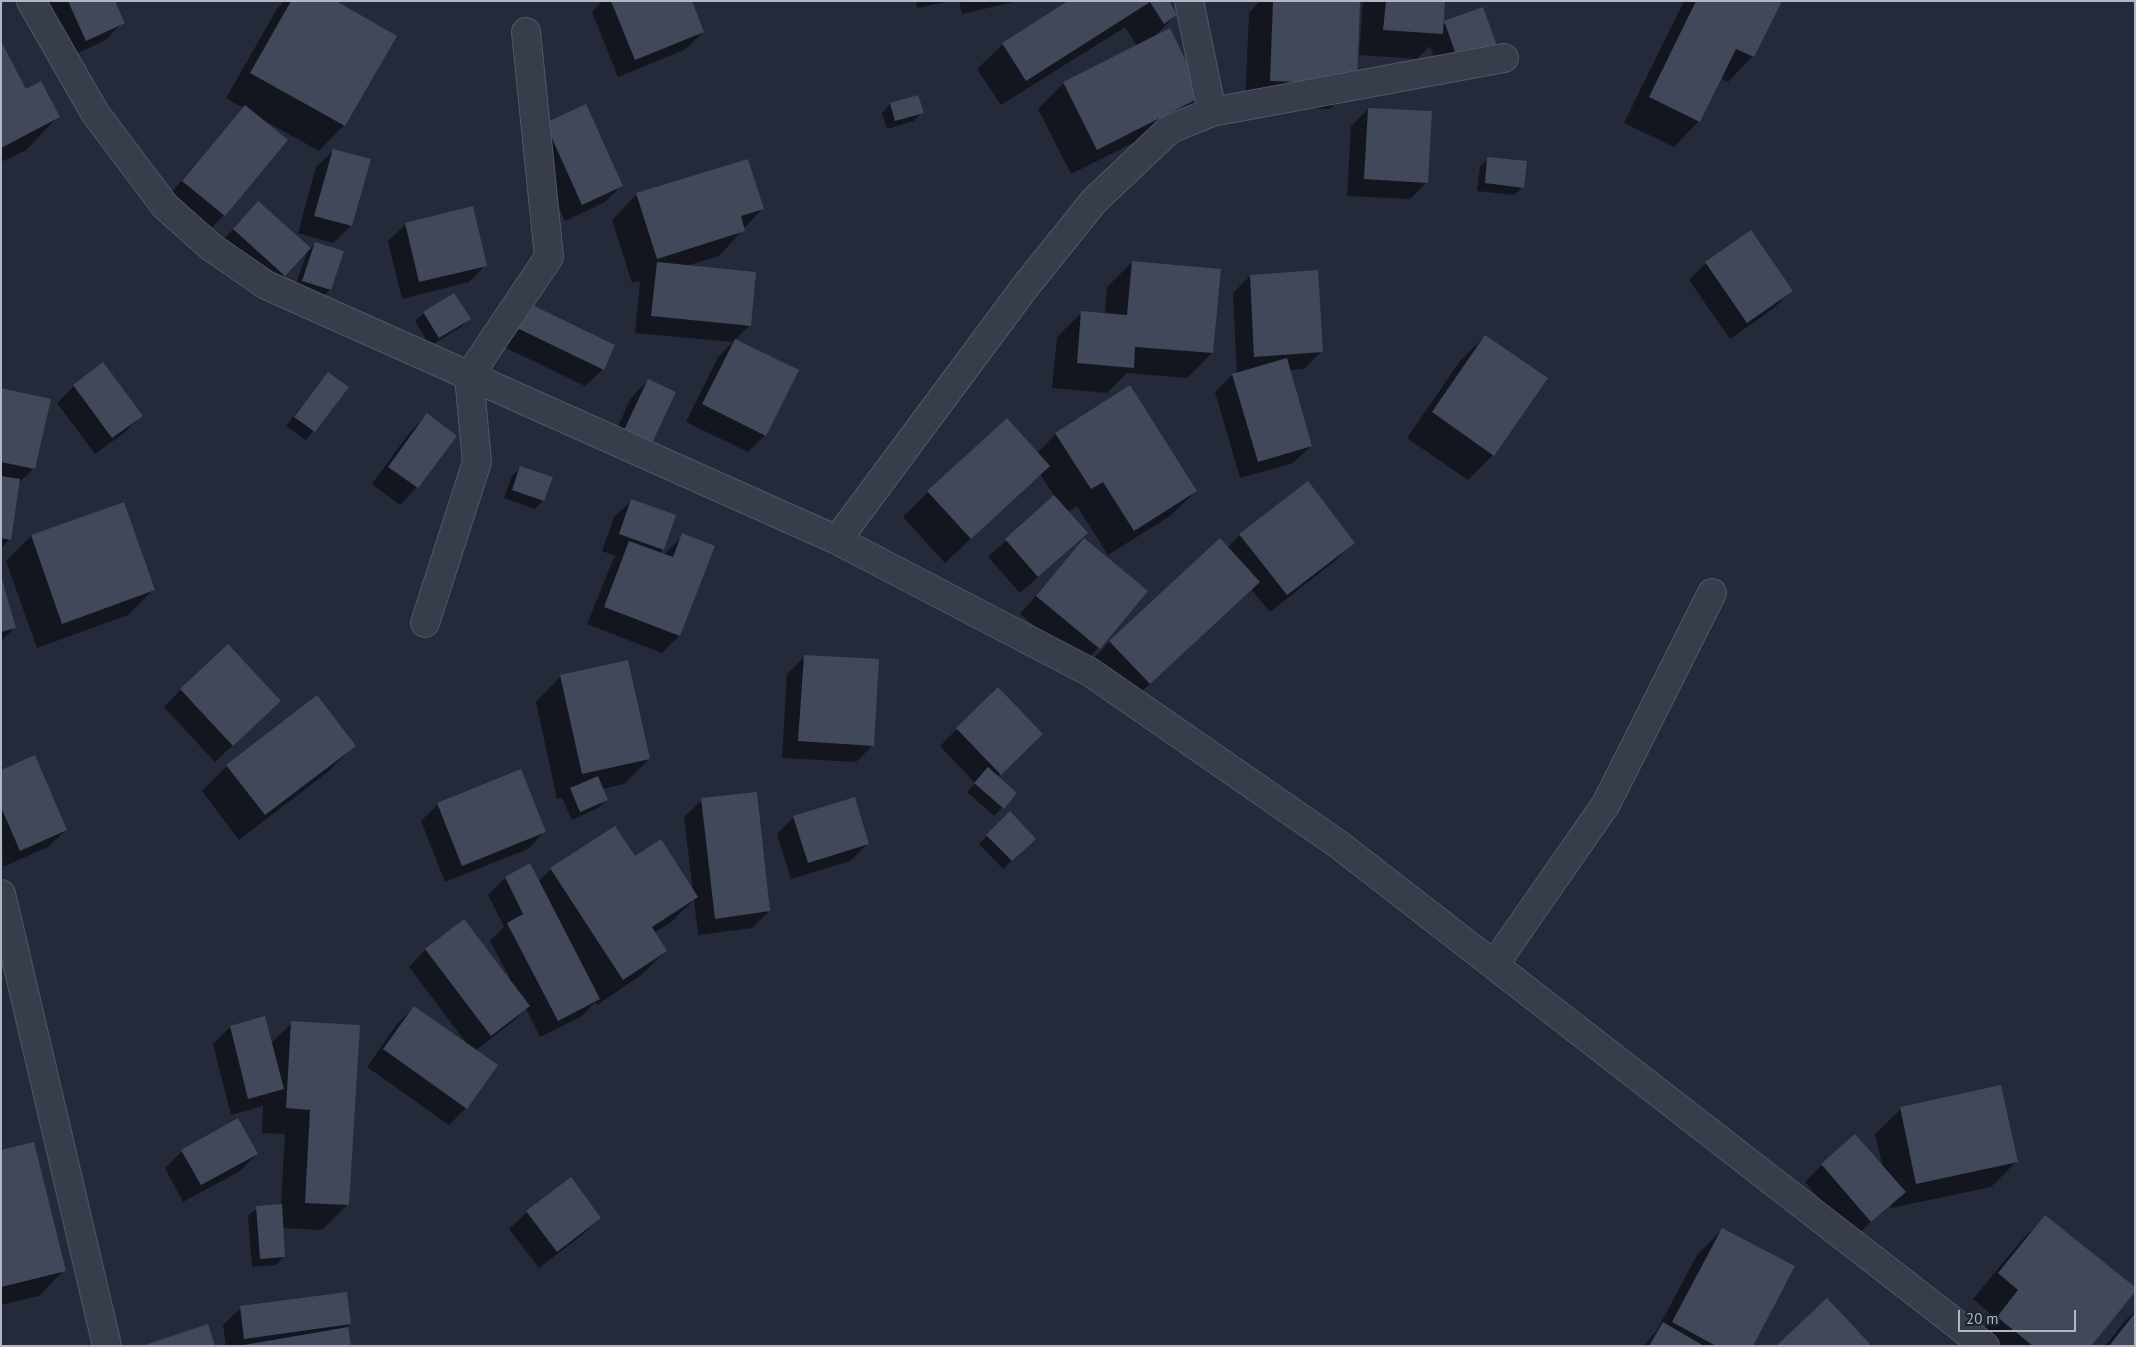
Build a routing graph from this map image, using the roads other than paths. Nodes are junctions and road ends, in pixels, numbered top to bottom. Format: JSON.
{"nodes":[{"id":1,"x":31,"y":1,"type":"edge"},
{"id":2,"x":1189,"y":1,"type":"edge"},
{"id":3,"x":526,"y":32,"type":"dead end"},
{"id":4,"x":1504,"y":58,"type":"dead end"},
{"id":5,"x":1212,"y":112,"type":"junction"},
{"id":6,"x":469,"y":376,"type":"junction"},
{"id":7,"x":838,"y":540,"type":"junction"},
{"id":8,"x":1712,"y":593,"type":"dead end"},
{"id":9,"x":425,"y":624,"type":"dead end"},
{"id":10,"x":1,"y":894,"type":"edge"},
{"id":11,"x":1494,"y":965,"type":"junction"},
{"id":12,"x":107,"y":1346,"type":"edge"},
{"id":13,"x":1984,"y":1346,"type":"edge"}],
"edges":[{"from":1,"to":6,"type":"street"},
{"from":2,"to":5,"type":"street"},
{"from":3,"to":6,"type":"street"},
{"from":4,"to":5,"type":"street"},
{"from":5,"to":7,"type":"street"},
{"from":6,"to":7,"type":"street"},
{"from":6,"to":9,"type":"street"},
{"from":7,"to":11,"type":"street"},
{"from":8,"to":11,"type":"street"},
{"from":10,"to":12,"type":"street"},
{"from":11,"to":13,"type":"street"}]}
